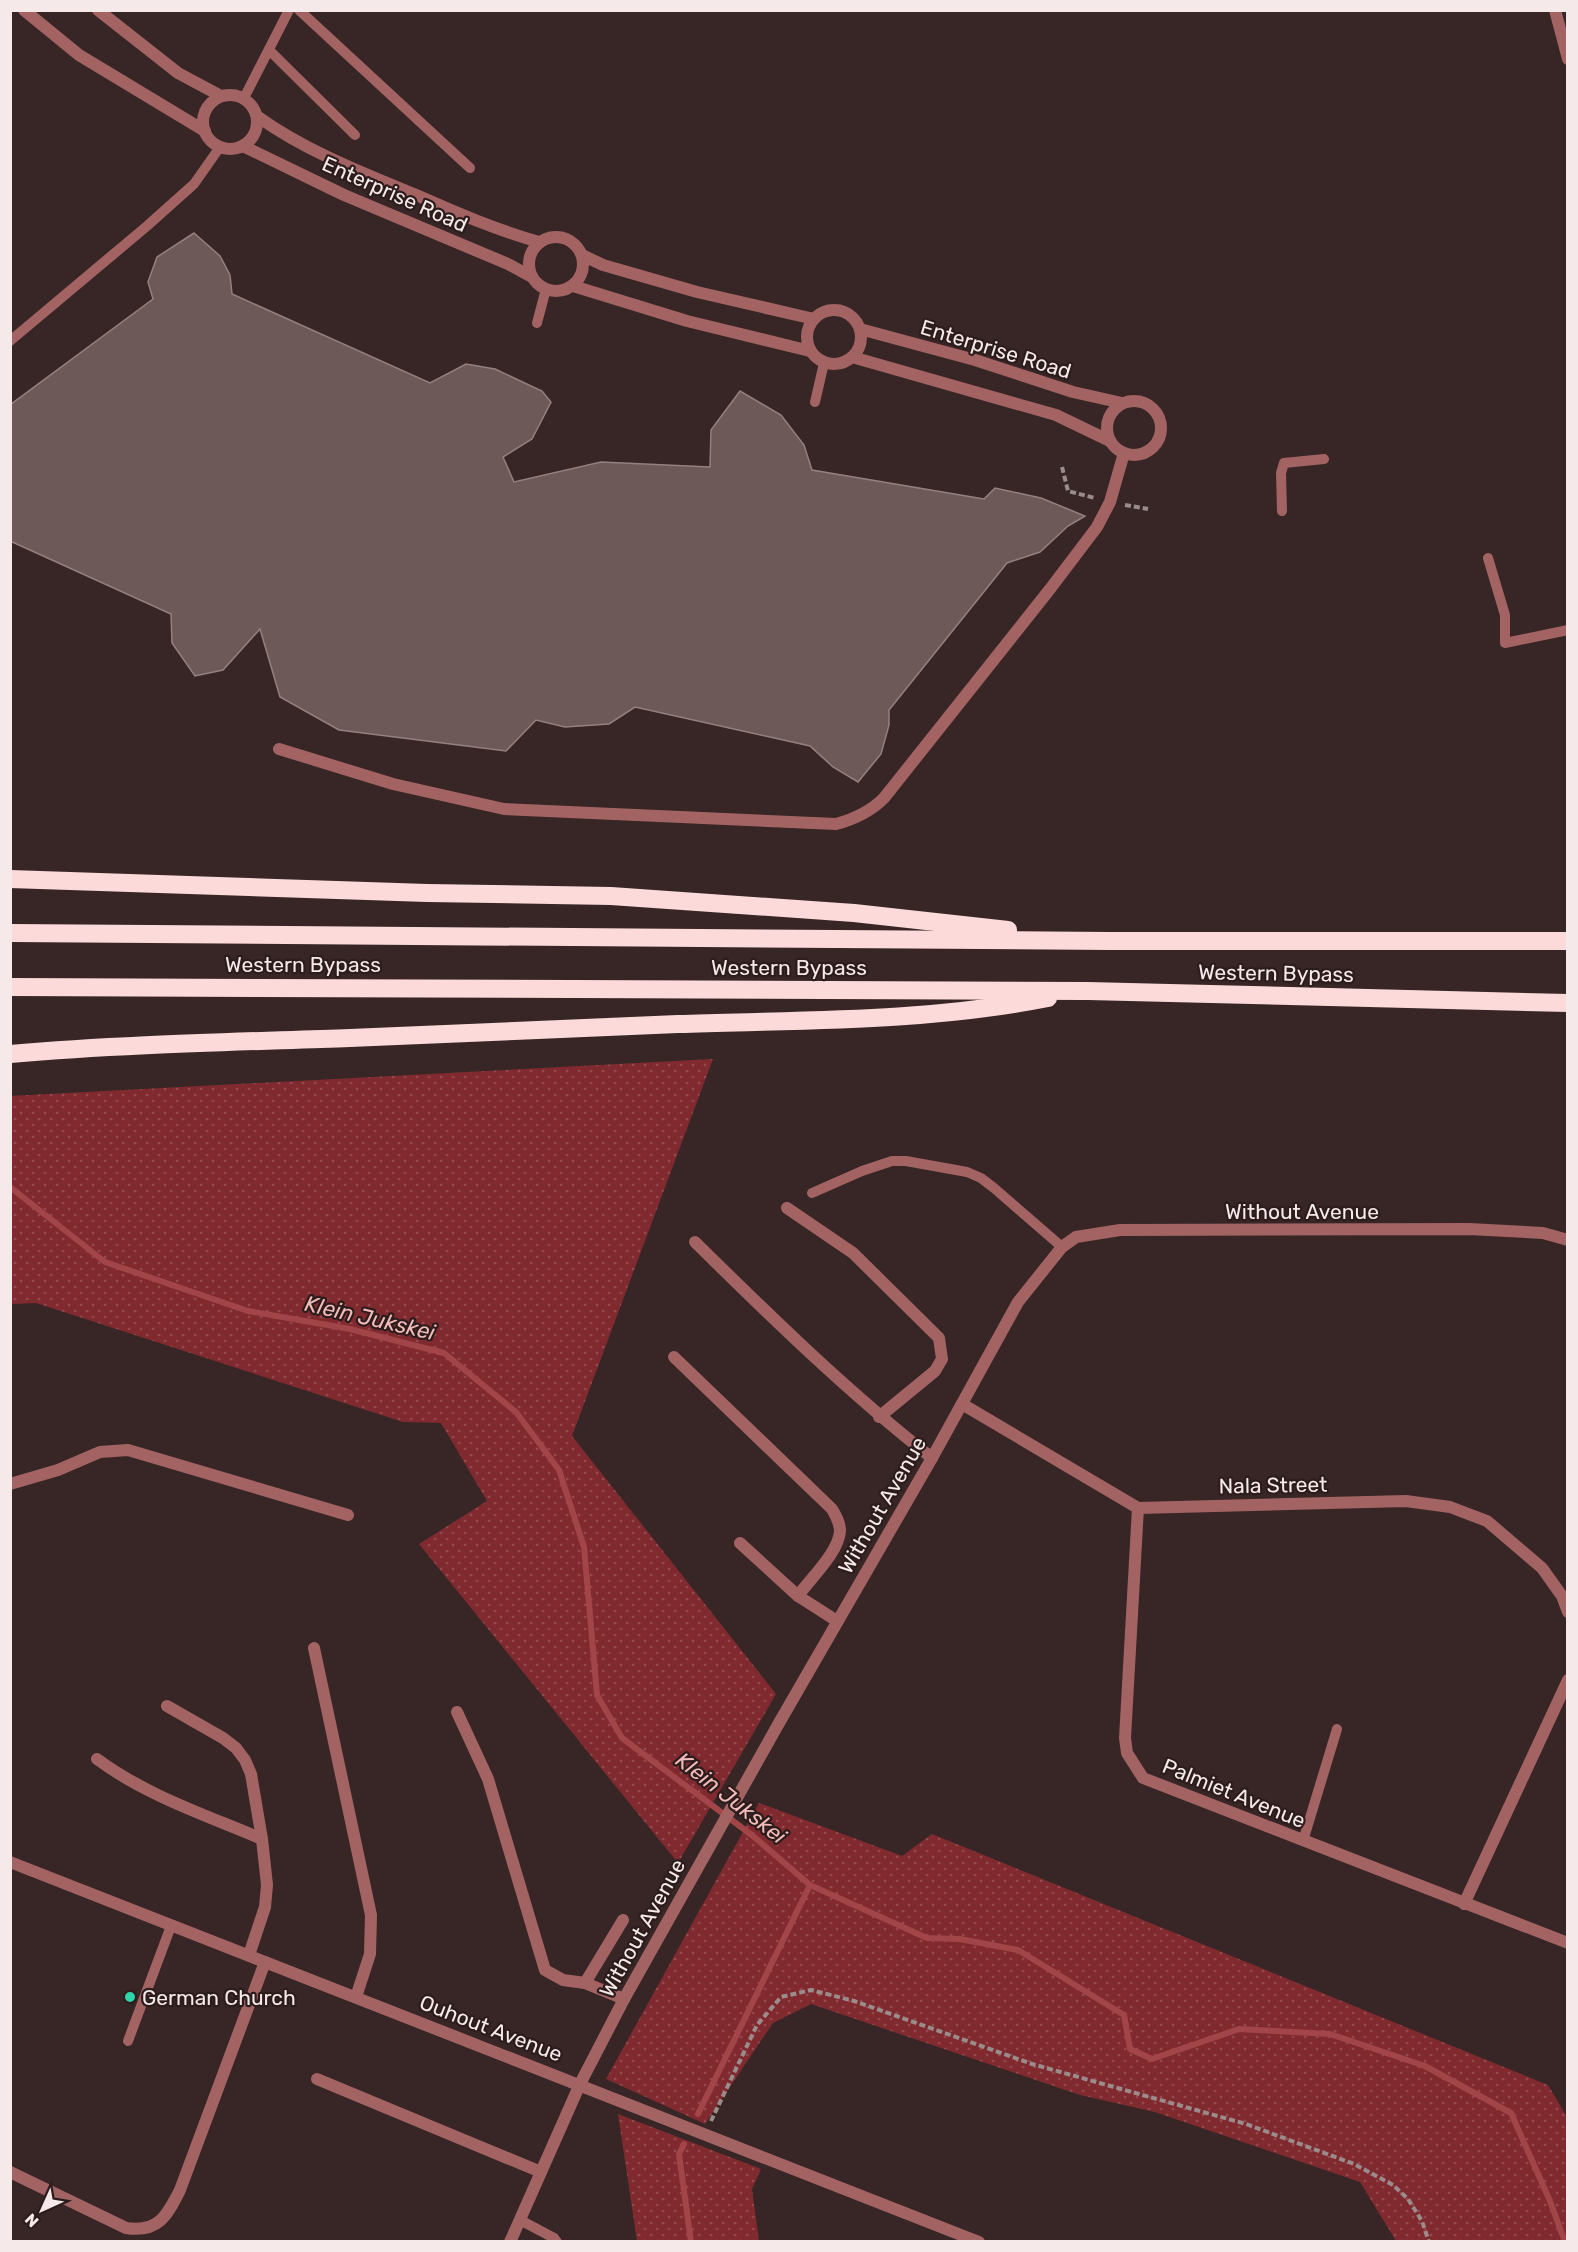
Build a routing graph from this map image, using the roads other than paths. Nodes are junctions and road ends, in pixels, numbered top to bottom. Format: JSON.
{"nodes":[{"id":1,"x":24,"y":10,"type":"edge"},
{"id":2,"x":98,"y":10,"type":"edge"},
{"id":3,"x":289,"y":10,"type":"edge"},
{"id":4,"x":299,"y":10,"type":"edge"},
{"id":5,"x":1555,"y":10,"type":"edge"},
{"id":6,"x":269,"y":50,"type":"junction"},
{"id":7,"x":1568,"y":59,"type":"edge"},
{"id":8,"x":221,"y":96,"type":"junction"},
{"id":9,"x":244,"y":98,"type":"junction"},
{"id":10,"x":257,"y":116,"type":"junction"},
{"id":11,"x":205,"y":131,"type":"junction"},
{"id":12,"x":356,"y":135,"type":"dead end"},
{"id":13,"x":243,"y":146,"type":"junction"},
{"id":14,"x":220,"y":147,"type":"junction"},
{"id":15,"x":471,"y":168,"type":"dead end"},
{"id":16,"x":539,"y":242,"type":"junction"},
{"id":17,"x":582,"y":255,"type":"junction"},
{"id":18,"x":532,"y":277,"type":"junction"},
{"id":19,"x":573,"y":286,"type":"junction"},
{"id":20,"x":546,"y":289,"type":"junction"},
{"id":21,"x":814,"y":319,"type":"junction"},
{"id":22,"x":537,"y":323,"type":"dead end"},
{"id":23,"x":860,"y":329,"type":"junction"},
{"id":24,"x":10,"y":340,"type":"edge"},
{"id":25,"x":810,"y":351,"type":"junction"},
{"id":26,"x":852,"y":357,"type":"junction"},
{"id":27,"x":824,"y":363,"type":"junction"},
{"id":28,"x":815,"y":402,"type":"dead end"},
{"id":29,"x":1122,"y":403,"type":"junction"},
{"id":30,"x":1110,"y":441,"type":"junction"},
{"id":31,"x":1124,"y":453,"type":"junction"},
{"id":32,"x":1324,"y":459,"type":"dead end"},
{"id":33,"x":1282,"y":511,"type":"dead end"},
{"id":34,"x":1488,"y":558,"type":"dead end"},
{"id":35,"x":1568,"y":630,"type":"edge"},
{"id":36,"x":279,"y":749,"type":"dead end"},
{"id":37,"x":10,"y":879,"type":"edge"},
{"id":38,"x":10,"y":933,"type":"edge"},
{"id":39,"x":1111,"y":941,"type":"junction"},
{"id":40,"x":1568,"y":941,"type":"edge"},
{"id":41,"x":10,"y":987,"type":"edge"},
{"id":42,"x":1088,"y":990,"type":"junction"},
{"id":43,"x":1568,"y":1003,"type":"edge"},
{"id":44,"x":10,"y":1054,"type":"edge"},
{"id":45,"x":812,"y":1192,"type":"dead end"},
{"id":46,"x":787,"y":1208,"type":"dead end"},
{"id":47,"x":1568,"y":1240,"type":"edge"},
{"id":48,"x":695,"y":1242,"type":"dead end"},
{"id":49,"x":1062,"y":1247,"type":"junction"},
{"id":50,"x":674,"y":1357,"type":"dead end"},
{"id":51,"x":962,"y":1404,"type":"junction"},
{"id":52,"x":879,"y":1417,"type":"junction"},
{"id":53,"x":932,"y":1458,"type":"junction"},
{"id":54,"x":10,"y":1484,"type":"edge"},
{"id":55,"x":1138,"y":1508,"type":"junction"},
{"id":56,"x":348,"y":1515,"type":"dead end"},
{"id":57,"x":740,"y":1543,"type":"dead end"},
{"id":58,"x":798,"y":1596,"type":"junction"},
{"id":59,"x":1568,"y":1612,"type":"edge"},
{"id":60,"x":837,"y":1621,"type":"junction"},
{"id":61,"x":314,"y":1648,"type":"dead end"},
{"id":62,"x":1568,"y":1680,"type":"edge"},
{"id":63,"x":167,"y":1706,"type":"dead end"},
{"id":64,"x":457,"y":1712,"type":"dead end"},
{"id":65,"x":1337,"y":1729,"type":"dead end"},
{"id":66,"x":97,"y":1759,"type":"dead end"},
{"id":67,"x":262,"y":1839,"type":"junction"},
{"id":68,"x":1303,"y":1841,"type":"junction"},
{"id":69,"x":10,"y":1862,"type":"edge"},
{"id":70,"x":1464,"y":1904,"type":"junction"},
{"id":71,"x":623,"y":1920,"type":"dead end"},
{"id":72,"x":171,"y":1926,"type":"junction"},
{"id":73,"x":1568,"y":1943,"type":"edge"},
{"id":74,"x":249,"y":1955,"type":"junction"},
{"id":75,"x":265,"y":1962,"type":"junction"},
{"id":76,"x":585,"y":1983,"type":"junction"},
{"id":77,"x":356,"y":1997,"type":"junction"},
{"id":78,"x":624,"y":2000,"type":"junction"},
{"id":79,"x":128,"y":2041,"type":"dead end"},
{"id":80,"x":317,"y":2079,"type":"dead end"},
{"id":81,"x":580,"y":2084,"type":"junction"},
{"id":82,"x":10,"y":2172,"type":"edge"},
{"id":83,"x":541,"y":2172,"type":"junction"},
{"id":84,"x":520,"y":2220,"type":"junction"},
{"id":85,"x":954,"y":2237,"type":"edge"},
{"id":86,"x":510,"y":2241,"type":"edge"},
{"id":87,"x":557,"y":2241,"type":"edge"},
{"id":88,"x":979,"y":2241,"type":"edge"}],
"edges":[{"from":1,"to":11,"type":"street"},
{"from":2,"to":8,"type":"street"},
{"from":3,"to":6,"type":"lane"},
{"from":4,"to":15,"type":"lane"},
{"from":5,"to":7,"type":"street"},
{"from":6,"to":9,"type":"lane"},
{"from":6,"to":12,"type":"lane"},
{"from":8,"to":9,"type":"street"},
{"from":8,"to":11,"type":"street"},
{"from":9,"to":10,"type":"street"},
{"from":10,"to":13,"type":"street"},
{"from":10,"to":16,"type":"street","name":"Enterprise Road"},
{"from":11,"to":14,"type":"street"},
{"from":13,"to":14,"type":"street"},
{"from":13,"to":18,"type":"street","name":"Enterprise Road"},
{"from":14,"to":24,"type":"lane"},
{"from":16,"to":17,"type":"street"},
{"from":16,"to":18,"type":"street"},
{"from":17,"to":19,"type":"street"},
{"from":17,"to":21,"type":"street"},
{"from":18,"to":20,"type":"street"},
{"from":19,"to":20,"type":"street"},
{"from":19,"to":25,"type":"street"},
{"from":20,"to":22,"type":"lane"},
{"from":21,"to":23,"type":"street"},
{"from":21,"to":25,"type":"street"},
{"from":23,"to":26,"type":"street"},
{"from":23,"to":29,"type":"street","name":"Enterprise Road"},
{"from":25,"to":27,"type":"street"},
{"from":26,"to":27,"type":"street"},
{"from":26,"to":30,"type":"street"},
{"from":27,"to":28,"type":"lane"},
{"from":29,"to":30,"type":"street"},
{"from":29,"to":31,"type":"street"},
{"from":30,"to":31,"type":"street"},
{"from":31,"to":36,"type":"street"},
{"from":32,"to":33,"type":"lane"},
{"from":34,"to":35,"type":"lane"},
{"from":37,"to":39,"type":"highway"},
{"from":38,"to":39,"type":"highway","name":"Western Bypass"},
{"from":39,"to":40,"type":"highway","name":"Western Bypass"},
{"from":41,"to":42,"type":"highway","name":"Western Bypass"},
{"from":42,"to":43,"type":"highway","name":"Western Bypass"},
{"from":42,"to":44,"type":"highway"},
{"from":45,"to":49,"type":"lane"},
{"from":46,"to":52,"type":"street"},
{"from":47,"to":49,"type":"street","name":"Without Avenue"},
{"from":48,"to":52,"type":"street"},
{"from":49,"to":51,"type":"street","name":"Without Avenue"},
{"from":50,"to":58,"type":"street"},
{"from":51,"to":53,"type":"street","name":"Without Avenue"},
{"from":51,"to":55,"type":"street"},
{"from":52,"to":53,"type":"street"},
{"from":53,"to":60,"type":"street","name":"Without Avenue"},
{"from":54,"to":56,"type":"street"},
{"from":55,"to":59,"type":"street","name":"Nala Street"},
{"from":55,"to":68,"type":"street","name":"Palmiet Avenue"},
{"from":57,"to":58,"type":"street"},
{"from":58,"to":60,"type":"street"},
{"from":60,"to":78,"type":"street","name":"Without Avenue"},
{"from":61,"to":77,"type":"street"},
{"from":62,"to":70,"type":"street"},
{"from":63,"to":67,"type":"street"},
{"from":64,"to":76,"type":"street"},
{"from":65,"to":68,"type":"lane"},
{"from":66,"to":67,"type":"street"},
{"from":67,"to":74,"type":"street"},
{"from":68,"to":70,"type":"street","name":"Palmiet Avenue"},
{"from":69,"to":72,"type":"street","name":"Ouhout Avenue"},
{"from":70,"to":73,"type":"street","name":"Palmiet Avenue"},
{"from":71,"to":76,"type":"street"},
{"from":72,"to":74,"type":"street","name":"Ouhout Avenue"},
{"from":72,"to":79,"type":"lane"},
{"from":74,"to":75,"type":"street","name":"Ouhout Avenue"},
{"from":75,"to":77,"type":"street","name":"Ouhout Avenue"},
{"from":75,"to":82,"type":"street"},
{"from":76,"to":78,"type":"street"},
{"from":77,"to":81,"type":"street","name":"Ouhout Avenue"},
{"from":78,"to":81,"type":"street","name":"Without Avenue"},
{"from":80,"to":83,"type":"street"},
{"from":81,"to":83,"type":"street","name":"Without Avenue"},
{"from":81,"to":85,"type":"street","name":"Ouhout Avenue"},
{"from":83,"to":84,"type":"street","name":"Without Avenue"},
{"from":84,"to":86,"type":"street","name":"Without Avenue"},
{"from":84,"to":87,"type":"lane"},
{"from":85,"to":88,"type":"street","name":"Ouhout Avenue"}]}
